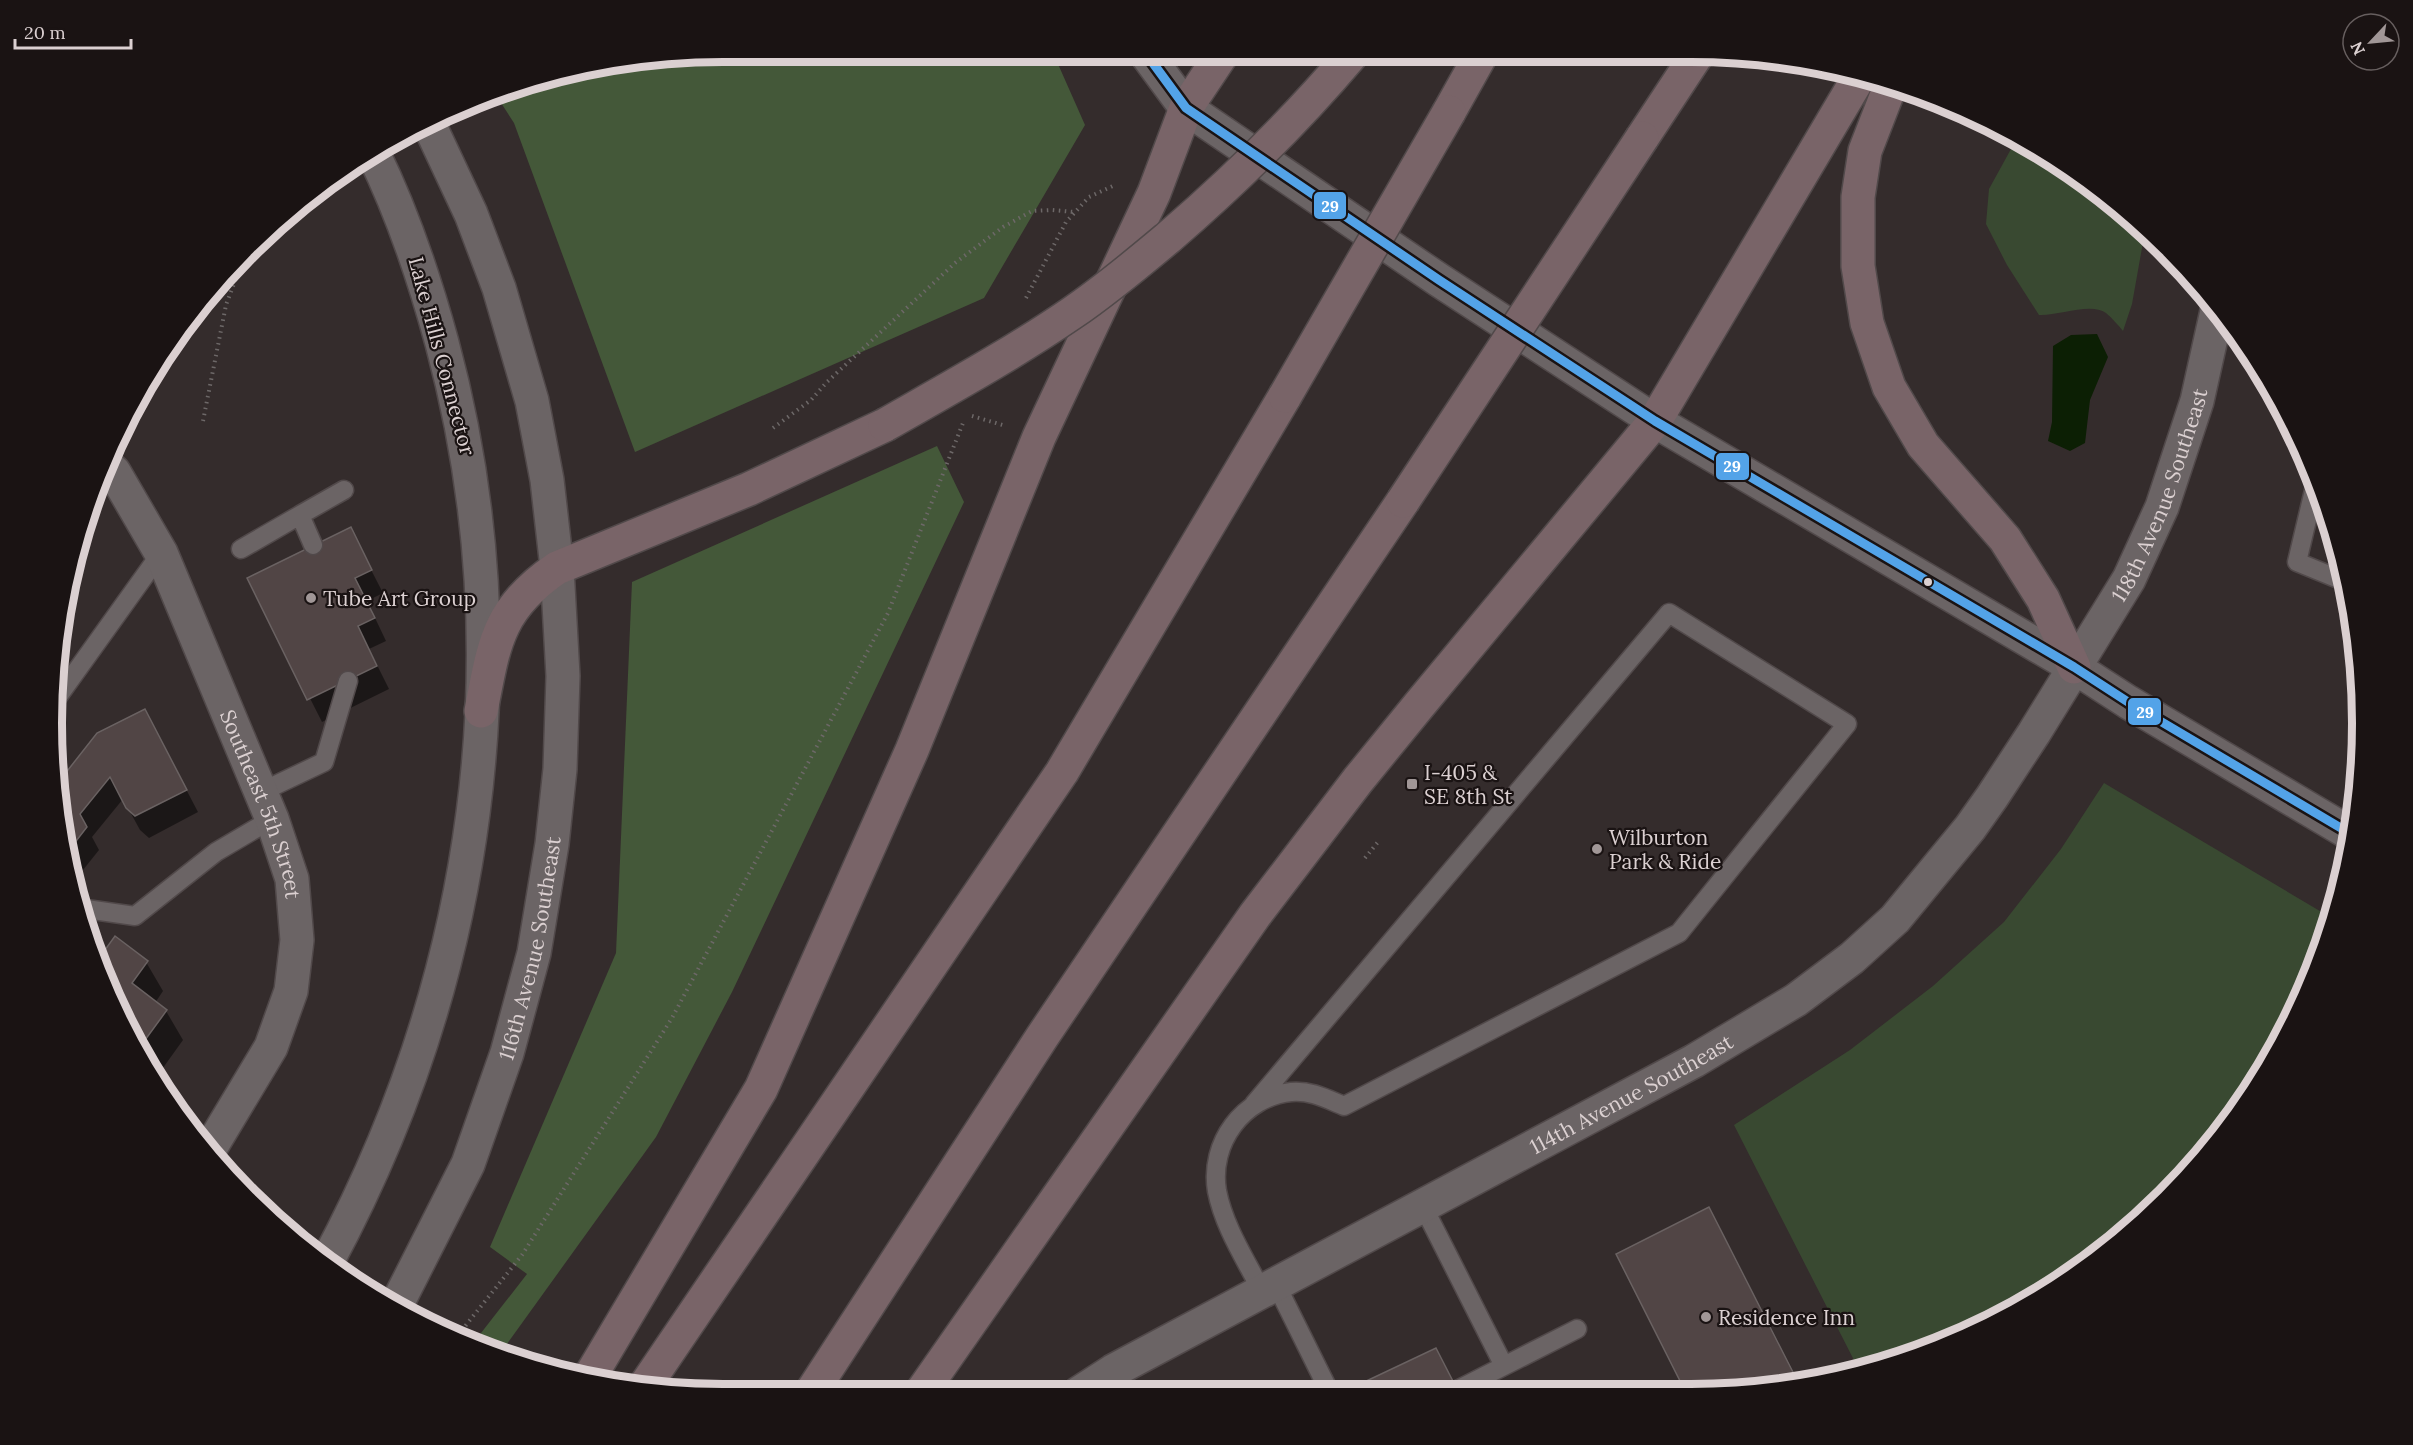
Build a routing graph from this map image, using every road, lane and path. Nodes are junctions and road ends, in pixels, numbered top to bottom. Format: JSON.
{"nodes":[{"id":1,"x":1152,"y":62,"type":"edge"},
{"id":2,"x":1216,"y":62,"type":"edge"},
{"id":3,"x":1345,"y":62,"type":"edge"},
{"id":4,"x":1477,"y":62,"type":"edge"},
{"id":5,"x":1692,"y":62,"type":"edge"},
{"id":6,"x":1856,"y":83,"type":"edge"},
{"id":7,"x":1888,"y":92,"type":"edge"},
{"id":8,"x":1186,"y":108,"type":"junction"},
{"id":9,"x":431,"y":129,"type":"edge"},
{"id":10,"x":377,"y":159,"type":"edge"},
{"id":11,"x":1115,"y":184,"type":"dead end"},
{"id":12,"x":1074,"y":212,"type":"junction"},
{"id":13,"x":238,"y":274,"type":"edge"},
{"id":14,"x":1024,"y":303,"type":"dead end"},
{"id":15,"x":2215,"y":320,"type":"edge"},
{"id":16,"x":203,"y":421,"type":"dead end"},
{"id":17,"x":1655,"y":421,"type":"junction"},
{"id":18,"x":773,"y":428,"type":"dead end"},
{"id":19,"x":1010,"y":428,"type":"dead end"},
{"id":20,"x":112,"y":470,"type":"edge"},
{"id":21,"x":344,"y":490,"type":"dead end"},
{"id":22,"x":2312,"y":499,"type":"edge"},
{"id":23,"x":300,"y":514,"type":"junction"},
{"id":24,"x":314,"y":545,"type":"dead end"},
{"id":25,"x":242,"y":549,"type":"dead end"},
{"id":26,"x":161,"y":553,"type":"junction"},
{"id":27,"x":557,"y":568,"type":"junction"},
{"id":28,"x":2335,"y":578,"type":"edge"},
{"id":29,"x":2074,"y":667,"type":"junction"},
{"id":30,"x":348,"y":681,"type":"dead end"},
{"id":31,"x":63,"y":690,"type":"edge"},
{"id":32,"x":482,"y":711,"type":"junction"},
{"id":33,"x":267,"y":806,"type":"junction"},
{"id":34,"x":2343,"y":829,"type":"edge"},
{"id":35,"x":1378,"y":842,"type":"dead end"},
{"id":36,"x":1365,"y":858,"type":"dead end"},
{"id":37,"x":89,"y":909,"type":"edge"},
{"id":38,"x":1254,"y":1104,"type":"junction"},
{"id":39,"x":213,"y":1143,"type":"edge"},
{"id":40,"x":1423,"y":1206,"type":"junction"},
{"id":41,"x":330,"y":1254,"type":"edge"},
{"id":42,"x":1269,"y":1288,"type":"junction"},
{"id":43,"x":400,"y":1299,"type":"edge"},
{"id":44,"x":1577,"y":1329,"type":"dead end"},
{"id":45,"x":462,"y":1330,"type":"edge"},
{"id":46,"x":1504,"y":1366,"type":"junction"},
{"id":47,"x":593,"y":1371,"type":"edge"},
{"id":48,"x":650,"y":1379,"type":"edge"},
{"id":49,"x":817,"y":1384,"type":"edge"},
{"id":50,"x":927,"y":1384,"type":"edge"},
{"id":51,"x":1093,"y":1384,"type":"edge"},
{"id":52,"x":1325,"y":1384,"type":"edge"},
{"id":53,"x":1469,"y":1384,"type":"edge"}],
"edges":[{"from":1,"to":8,"type":"main road"},
{"from":2,"to":8,"type":"highway"},
{"from":3,"to":27,"type":"highway","bridge":true},
{"from":4,"to":48,"type":"highway","bridge":true},
{"from":5,"to":49,"type":"highway","bridge":true},
{"from":6,"to":17,"type":"highway"},
{"from":7,"to":29,"type":"highway"},
{"from":8,"to":17,"type":"main road"},
{"from":8,"to":47,"type":"highway"},
{"from":9,"to":27,"type":"main road"},
{"from":10,"to":32,"type":"main road","name":"Lake Hills Connector"},
{"from":11,"to":12,"type":"path"},
{"from":12,"to":14,"type":"path"},
{"from":12,"to":18,"type":"path"},
{"from":13,"to":16,"type":"path"},
{"from":15,"to":29,"type":"main road","name":"118th Avenue Southeast"},
{"from":17,"to":29,"type":"main road"},
{"from":17,"to":50,"type":"highway"},
{"from":19,"to":45,"type":"path"},
{"from":20,"to":26,"type":"main road","name":"Southeast 5th Street"},
{"from":21,"to":23,"type":"lane"},
{"from":22,"to":28,"type":"lane"},
{"from":23,"to":24,"type":"lane"},
{"from":23,"to":25,"type":"lane"},
{"from":26,"to":31,"type":"lane"},
{"from":26,"to":33,"type":"main road","name":"Southeast 5th Street"},
{"from":27,"to":32,"type":"highway"},
{"from":27,"to":43,"type":"main road","name":"116th Avenue Southeast"},
{"from":29,"to":34,"type":"main road"},
{"from":29,"to":40,"type":"main road","name":"114th Avenue Southeast"},
{"from":30,"to":33,"type":"lane"},
{"from":32,"to":41,"type":"main road"},
{"from":33,"to":37,"type":"lane"},
{"from":33,"to":39,"type":"main road","name":"Southeast 5th Street"},
{"from":35,"to":36,"type":"path"},
{"from":38,"to":38,"type":"lane"},
{"from":38,"to":42,"type":"lane"},
{"from":40,"to":42,"type":"main road","name":"114th Avenue Southeast"},
{"from":40,"to":46,"type":"lane"},
{"from":42,"to":51,"type":"main road","name":"114th Avenue Southeast"},
{"from":42,"to":52,"type":"lane"},
{"from":44,"to":46,"type":"lane"},
{"from":46,"to":53,"type":"lane"}]}
